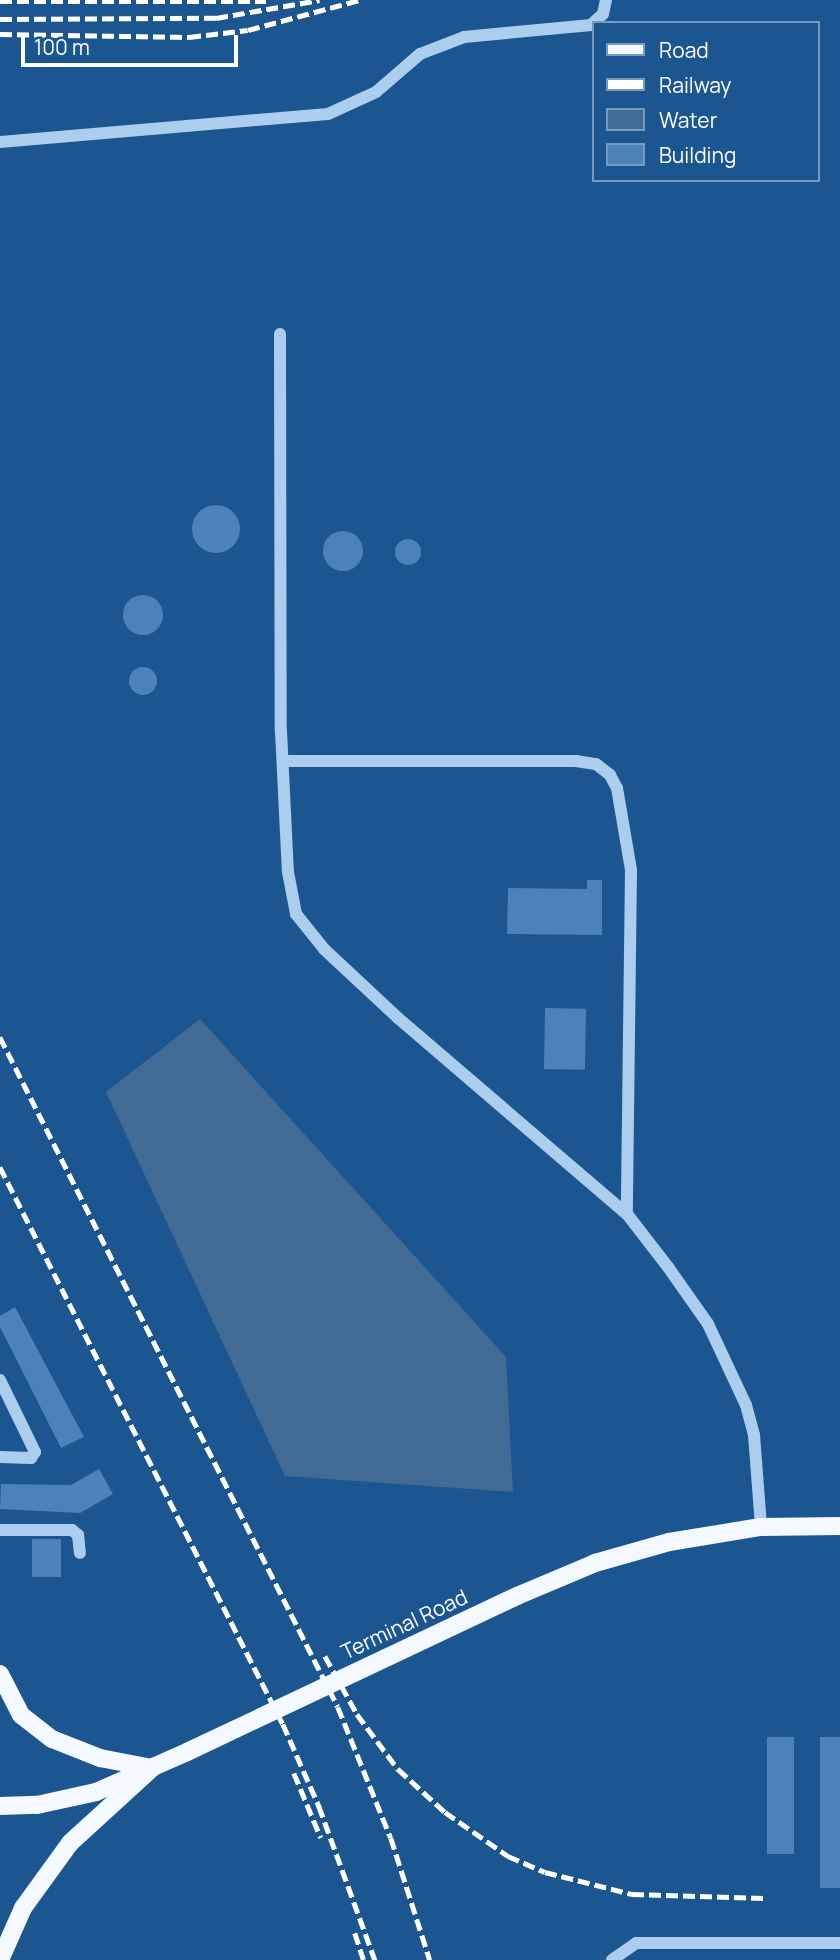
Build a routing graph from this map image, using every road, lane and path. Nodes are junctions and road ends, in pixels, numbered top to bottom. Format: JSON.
{"nodes":[{"id":1,"x":606,"y":0,"type":"edge"},
{"id":2,"x":595,"y":21,"type":"edge"},
{"id":3,"x":592,"y":24,"type":"edge"},
{"id":4,"x":0,"y":142,"type":"edge"},
{"id":5,"x":280,"y":334,"type":"dead end"},
{"id":6,"x":283,"y":761,"type":"junction"},
{"id":7,"x":627,"y":1214,"type":"junction"},
{"id":8,"x":0,"y":1380,"type":"edge"},
{"id":9,"x":0,"y":1457,"type":"edge"},
{"id":10,"x":761,"y":1527,"type":"junction"},
{"id":11,"x":840,"y":1527,"type":"edge"},
{"id":12,"x":0,"y":1530,"type":"edge"},
{"id":13,"x":80,"y":1553,"type":"dead end"},
{"id":14,"x":0,"y":1674,"type":"edge"},
{"id":15,"x":152,"y":1768,"type":"junction"},
{"id":16,"x":0,"y":1806,"type":"edge"},
{"id":17,"x":840,"y":1943,"type":"edge"},
{"id":18,"x":0,"y":1960,"type":"edge"},
{"id":19,"x":612,"y":1960,"type":"edge"}],
"edges":[{"from":1,"to":2,"type":"lane"},
{"from":3,"to":4,"type":"lane"},
{"from":5,"to":6,"type":"lane"},
{"from":6,"to":7,"type":"lane"},
{"from":6,"to":7,"type":"lane"},
{"from":7,"to":10,"type":"lane"},
{"from":8,"to":9,"type":"lane"},
{"from":10,"to":11,"type":"main road","name":"Terminal Road"},
{"from":10,"to":15,"type":"main road","name":"Terminal Road","bridge":true},
{"from":12,"to":13,"type":"lane"},
{"from":14,"to":15,"type":"main road"},
{"from":15,"to":16,"type":"main road","name":"Terminal Road"},
{"from":15,"to":18,"type":"main road"},
{"from":17,"to":19,"type":"lane"}]}
